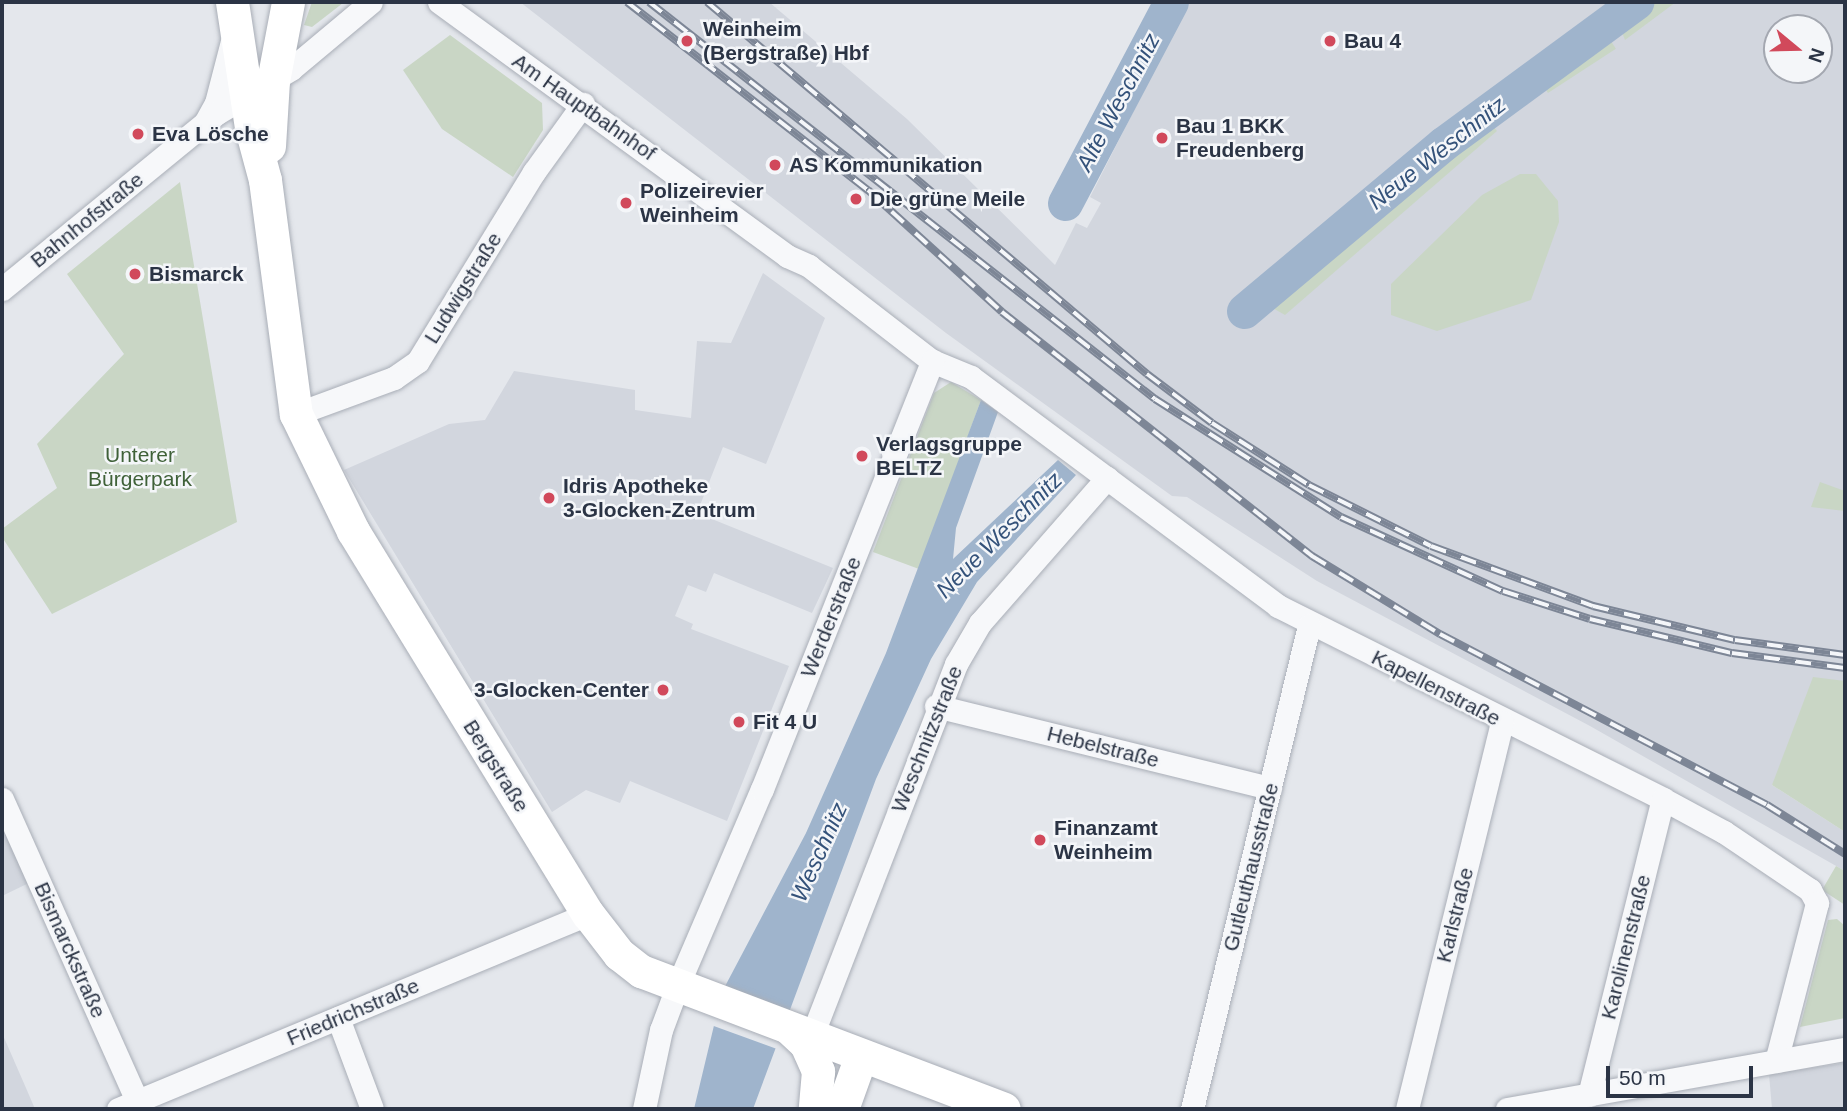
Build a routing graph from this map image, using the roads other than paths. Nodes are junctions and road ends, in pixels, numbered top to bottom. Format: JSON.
{"nodes":[{"id":1,"x":288,"y":2,"type":"edge"},
{"id":2,"x":371,"y":2,"type":"edge"},
{"id":3,"x":439,"y":2,"type":"edge"},
{"id":4,"x":233,"y":17,"type":"edge"},
{"id":5,"x":270,"y":81,"type":"junction"},
{"id":6,"x":583,"y":104,"type":"junction"},
{"id":7,"x":204,"y":124,"type":"junction"},
{"id":8,"x":2,"y":289,"type":"edge"},
{"id":9,"x":932,"y":361,"type":"junction"},
{"id":10,"x":296,"y":414,"type":"junction"},
{"id":11,"x":1102,"y":474,"type":"junction"},
{"id":12,"x":1309,"y":625,"type":"junction"},
{"id":13,"x":936,"y":706,"type":"junction"},
{"id":14,"x":1502,"y":722,"type":"junction"},
{"id":15,"x":1270,"y":788,"type":"junction"},
{"id":16,"x":2,"y":799,"type":"edge"},
{"id":17,"x":1663,"y":799,"type":"junction"},
{"id":18,"x":588,"y":914,"type":"junction"},
{"id":19,"x":689,"y":991,"type":"junction"},
{"id":20,"x":338,"y":1018,"type":"junction"},
{"id":21,"x":801,"y":1033,"type":"junction"},
{"id":22,"x":1845,"y":1049,"type":"edge"},
{"id":23,"x":861,"y":1056,"type":"junction"},
{"id":24,"x":1776,"y":1061,"type":"junction"},
{"id":25,"x":1589,"y":1095,"type":"junction"},
{"id":26,"x":127,"y":1105,"type":"edge"},
{"id":27,"x":824,"y":1107,"type":"edge"},
{"id":28,"x":372,"y":1109,"type":"edge"},
{"id":29,"x":644,"y":1109,"type":"edge"},
{"id":30,"x":1004,"y":1109,"type":"edge"},
{"id":31,"x":1192,"y":1109,"type":"edge"},
{"id":32,"x":1407,"y":1109,"type":"edge"},
{"id":33,"x":1507,"y":1109,"type":"edge"}],
"edges":[{"from":1,"to":5,"type":"main road","name":"Bergstraße"},
{"from":2,"to":5,"type":"street","name":"Bahnhofstraße"},
{"from":3,"to":6,"type":"street","name":"Am Hauptbahnhof"},
{"from":4,"to":5,"type":"main road"},
{"from":4,"to":7,"type":"street","name":"Bahnhofstraße"},
{"from":5,"to":7,"type":"street","name":"Bahnhofstraße"},
{"from":5,"to":10,"type":"main road","name":"Bergstraße"},
{"from":6,"to":9,"type":"street","name":"Am Hauptbahnhof"},
{"from":6,"to":10,"type":"street","name":"Ludwigstraße"},
{"from":7,"to":8,"type":"street","name":"Bahnhofstraße"},
{"from":9,"to":11,"type":"street","name":"Kapellenstraße"},
{"from":9,"to":19,"type":"street","name":"Werderstraße"},
{"from":10,"to":18,"type":"main road","name":"Bergstraße"},
{"from":11,"to":12,"type":"street","name":"Kapellenstraße"},
{"from":11,"to":13,"type":"street","name":"Weschnitzstraße"},
{"from":12,"to":14,"type":"street","name":"Kapellenstraße"},
{"from":12,"to":15,"type":"street","name":"Gutleuthausstraße"},
{"from":13,"to":15,"type":"street","name":"Hebelstraße"},
{"from":13,"to":21,"type":"street","name":"Weschnitzstraße"},
{"from":14,"to":17,"type":"street","name":"Kapellenstraße"},
{"from":14,"to":32,"type":"street","name":"Karlstraße"},
{"from":15,"to":31,"type":"street","name":"Gutleuthausstraße"},
{"from":16,"to":26,"type":"street","name":"Bismarckstraße"},
{"from":17,"to":24,"type":"street","name":"Kapellenstraße"},
{"from":17,"to":25,"type":"street","name":"Karolinenstraße"},
{"from":18,"to":19,"type":"main road","name":"Bergstraße"},
{"from":18,"to":20,"type":"street","name":"Friedrichstraße"},
{"from":19,"to":21,"type":"main road","name":"Bergstraße"},
{"from":19,"to":29,"type":"street","name":"Werderstraße"},
{"from":20,"to":26,"type":"street","name":"Friedrichstraße"},
{"from":20,"to":28,"type":"street"},
{"from":21,"to":23,"type":"main road","name":"Bergstraße"},
{"from":21,"to":27,"type":"main road"},
{"from":22,"to":24,"type":"street"},
{"from":23,"to":27,"type":"main road"},
{"from":23,"to":30,"type":"main road","name":"Bergstraße"},
{"from":24,"to":25,"type":"street"},
{"from":25,"to":33,"type":"street"}]}
